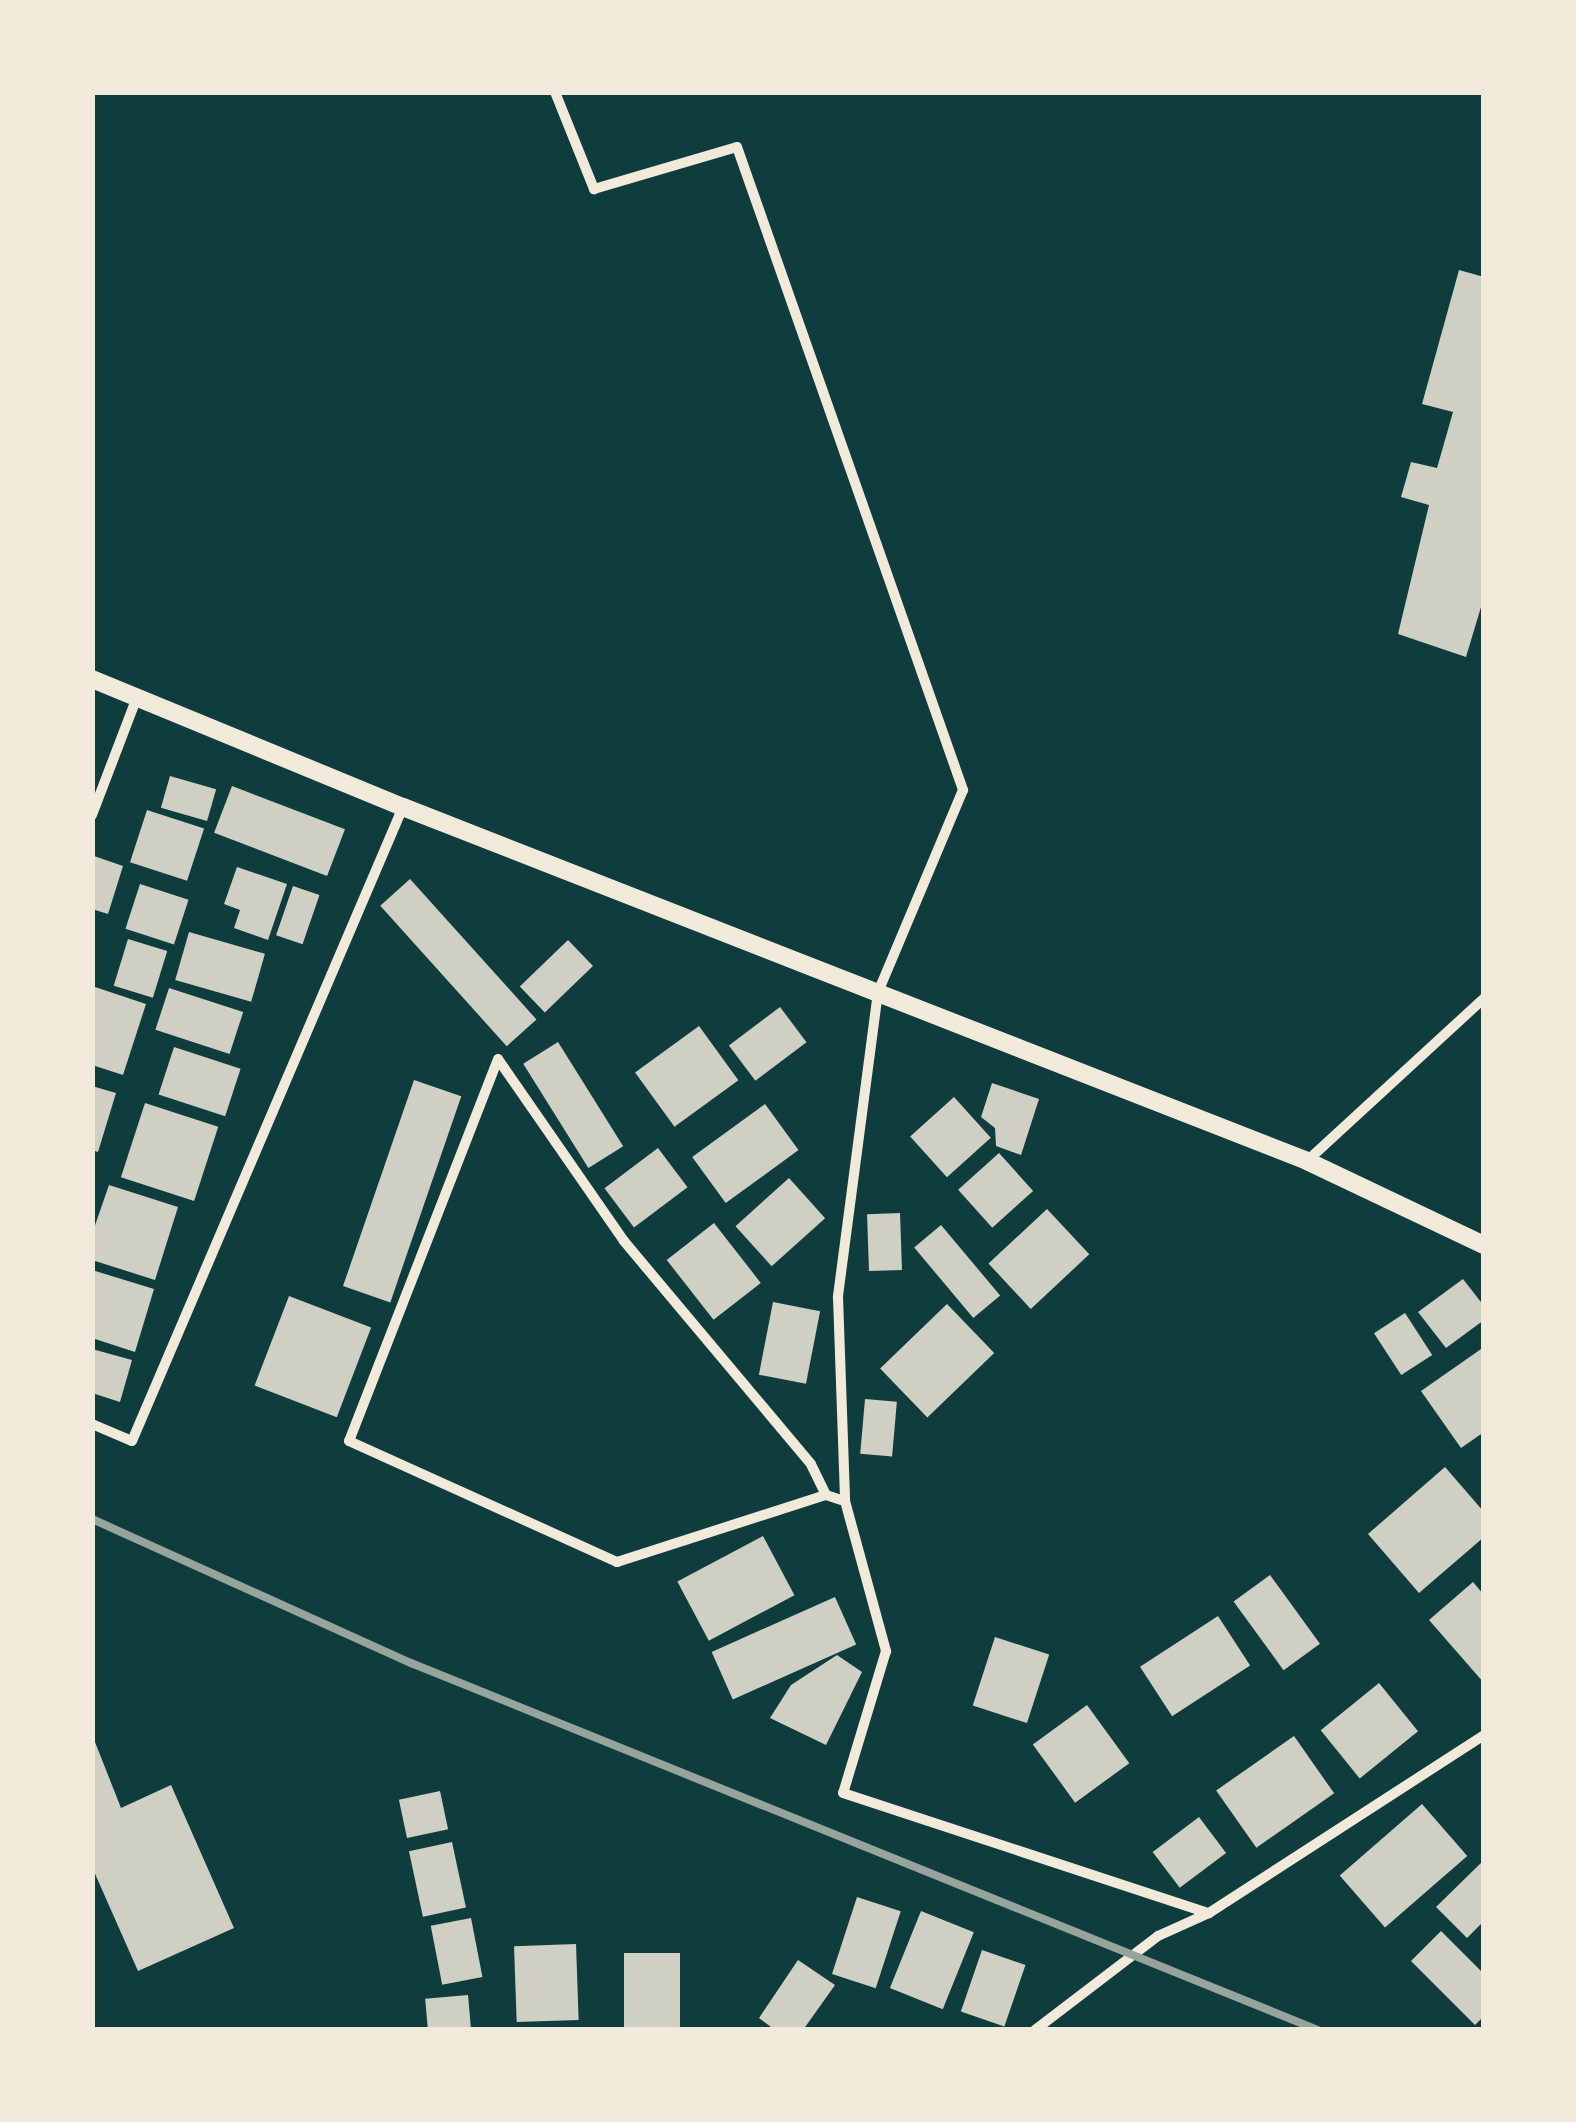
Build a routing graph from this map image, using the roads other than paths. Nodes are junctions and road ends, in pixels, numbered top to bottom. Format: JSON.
{"nodes":[{"id":1,"x":555,"y":92,"type":"edge"},
{"id":2,"x":92,"y":679,"type":"edge"},
{"id":3,"x":138,"y":696,"type":"junction"},
{"id":4,"x":403,"y":806,"type":"junction"},
{"id":5,"x":92,"y":815,"type":"edge"},
{"id":6,"x":878,"y":992,"type":"junction"},
{"id":7,"x":1484,"y":998,"type":"edge"},
{"id":8,"x":1307,"y":1161,"type":"junction"},
{"id":9,"x":1484,"y":1245,"type":"edge"},
{"id":10,"x":92,"y":1424,"type":"edge"},
{"id":11,"x":826,"y":1495,"type":"junction"},
{"id":12,"x":845,"y":1501,"type":"junction"},
{"id":13,"x":1484,"y":1736,"type":"edge"},
{"id":14,"x":1209,"y":1913,"type":"junction"},
{"id":15,"x":1035,"y":2030,"type":"edge"}],
"edges":[{"from":1,"to":6,"type":"street"},
{"from":2,"to":3,"type":"street"},
{"from":3,"to":4,"type":"street"},
{"from":3,"to":5,"type":"street"},
{"from":4,"to":6,"type":"street"},
{"from":4,"to":10,"type":"street"},
{"from":6,"to":8,"type":"street"},
{"from":6,"to":12,"type":"street"},
{"from":7,"to":8,"type":"street"},
{"from":8,"to":9,"type":"street"},
{"from":11,"to":11,"type":"street"},
{"from":11,"to":12,"type":"street"},
{"from":12,"to":14,"type":"street"},
{"from":13,"to":14,"type":"street"},
{"from":14,"to":15,"type":"street"}]}
